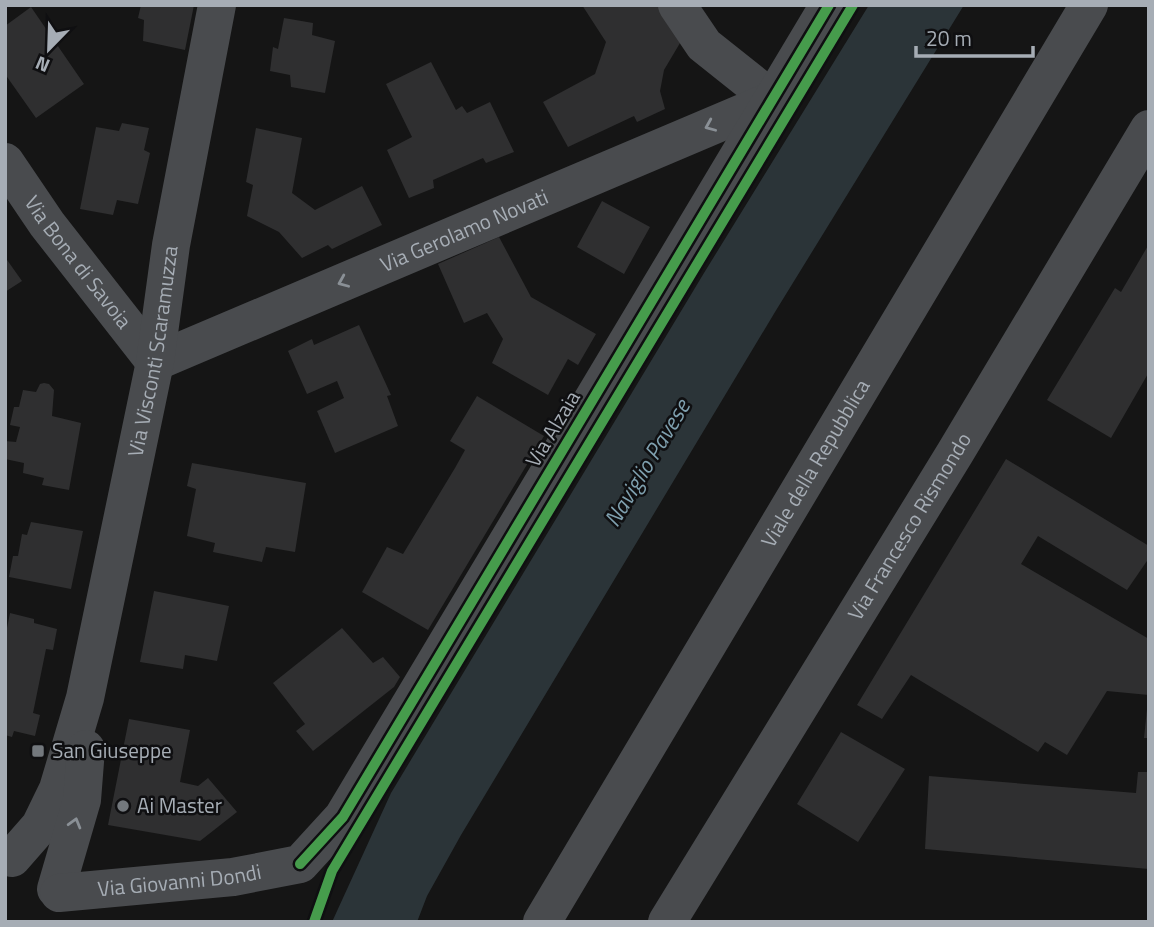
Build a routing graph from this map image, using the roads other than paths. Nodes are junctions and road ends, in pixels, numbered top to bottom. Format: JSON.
{"nodes":[{"id":1,"x":217,"y":5,"type":"edge"},
{"id":2,"x":677,"y":5,"type":"edge"},
{"id":3,"x":829,"y":5,"type":"edge"},
{"id":4,"x":1089,"y":5,"type":"edge"},
{"id":5,"x":773,"y":100,"type":"junction"},
{"id":6,"x":1149,"y":129,"type":"edge"},
{"id":7,"x":5,"y":162,"type":"edge"},
{"id":8,"x":155,"y":362,"type":"junction"},
{"id":9,"x":86,"y":698,"type":"junction"},
{"id":10,"x":8,"y":858,"type":"edge"},
{"id":11,"x":300,"y":864,"type":"joint"},
{"id":12,"x":58,"y":901,"type":"edge"},
{"id":13,"x":542,"y":922,"type":"edge"},
{"id":14,"x":667,"y":922,"type":"edge"}],
"edges":[{"from":1,"to":8,"type":"street","name":"Via Visconti Scaramuzza"},
{"from":2,"to":5,"type":"street"},
{"from":3,"to":5,"type":"street","name":"Via Alzaia"},
{"from":4,"to":13,"type":"street","name":"Viale della Repubblica"},
{"from":5,"to":8,"type":"street","name":"Via Gerolamo Novati","one_way":true},
{"from":5,"to":11,"type":"street","name":"Via Alzaia"},
{"from":6,"to":14,"type":"street","name":"Via Francesco Rismondo"},
{"from":7,"to":8,"type":"street","name":"Via Bona di Savoia"},
{"from":8,"to":9,"type":"street","name":"Via Visconti Scaramuzza"},
{"from":9,"to":10,"type":"street","name":"Via Visconti Scaramuzza"},
{"from":12,"to":9,"type":"street","name":"Via Visconti Scaramuzza","one_way":true},
{"from":10,"to":12,"type":"street"},
{"from":11,"to":12,"type":"street","name":"Via Giovanni Dondi"}]}
